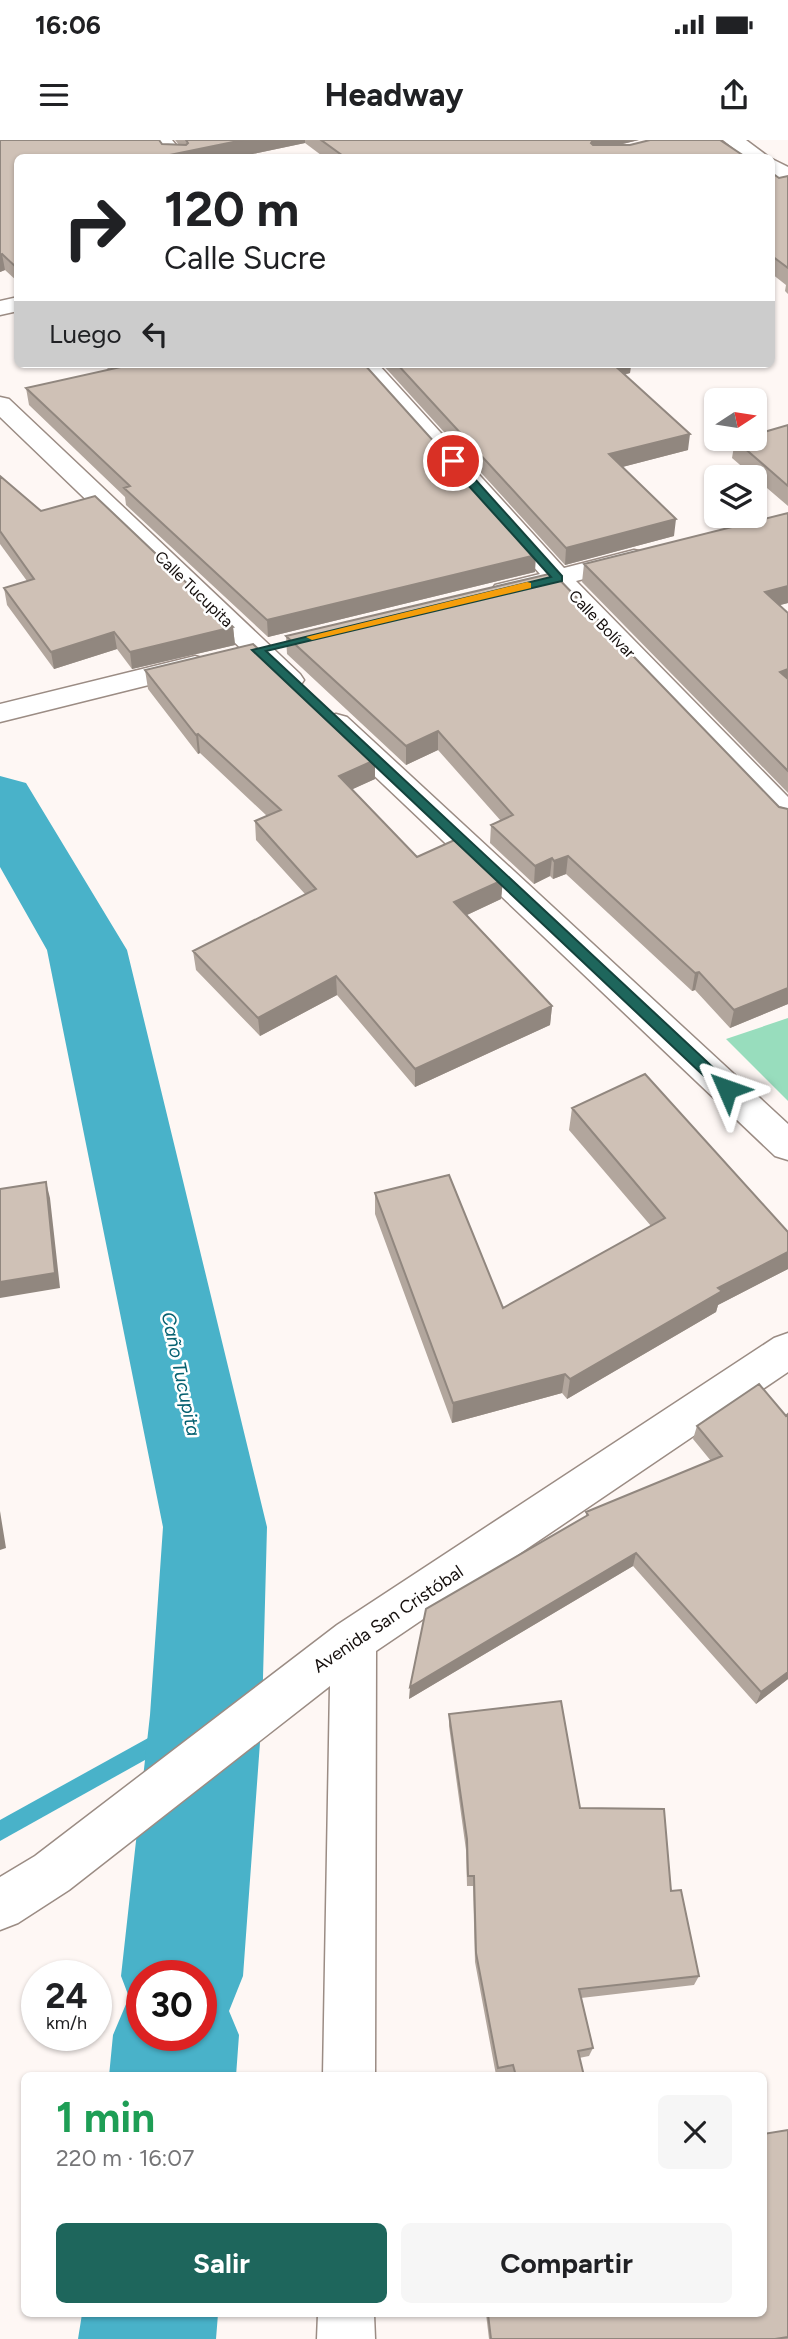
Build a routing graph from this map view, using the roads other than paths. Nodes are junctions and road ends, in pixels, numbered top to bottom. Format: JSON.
{"nodes":[{"id":1,"x":161,"y":140,"type":"edge"},
{"id":2,"x":733,"y":140,"type":"edge"},
{"id":3,"x":173,"y":154,"type":"edge"},
{"id":4,"x":754,"y":154,"type":"edge"},
{"id":5,"x":369,"y":368,"type":"edge"},
{"id":6,"x":0,"y":404,"type":"edge"},
{"id":7,"x":653,"y":553,"type":"edge"},
{"id":8,"x":558,"y":578,"type":"junction"},
{"id":9,"x":480,"y":597,"type":"edge"},
{"id":10,"x":247,"y":652,"type":"junction"},
{"id":11,"x":0,"y":713,"type":"edge"},
{"id":12,"x":788,"y":816,"type":"edge"},
{"id":13,"x":788,"y":1146,"type":"edge"},
{"id":14,"x":788,"y":1350,"type":"edge"},
{"id":15,"x":335,"y":1653,"type":"junction"},
{"id":16,"x":0,"y":1905,"type":"edge"},
{"id":17,"x":349,"y":2072,"type":"edge"},
{"id":18,"x":346,"y":2317,"type":"edge"},
{"id":19,"x":346,"y":2339,"type":"edge"}],
"edges":[{"from":1,"to":3,"type":"street"},
{"from":2,"to":4,"type":"street"},
{"from":5,"to":8,"type":"street","name":"Calle Bolívar"},
{"from":6,"to":10,"type":"street","name":"Calle Tucupita"},
{"from":7,"to":8,"type":"street"},
{"from":8,"to":9,"type":"street"},
{"from":8,"to":12,"type":"street","name":"Calle Bolívar"},
{"from":10,"to":11,"type":"street"},
{"from":10,"to":13,"type":"street","name":"Calle Tucupita"},
{"from":14,"to":15,"type":"street","name":"Avenida San Cristóbal"},
{"from":15,"to":16,"type":"street","name":"Avenida San Cristóbal"},
{"from":15,"to":17,"type":"street"},
{"from":18,"to":19,"type":"street"}]}
